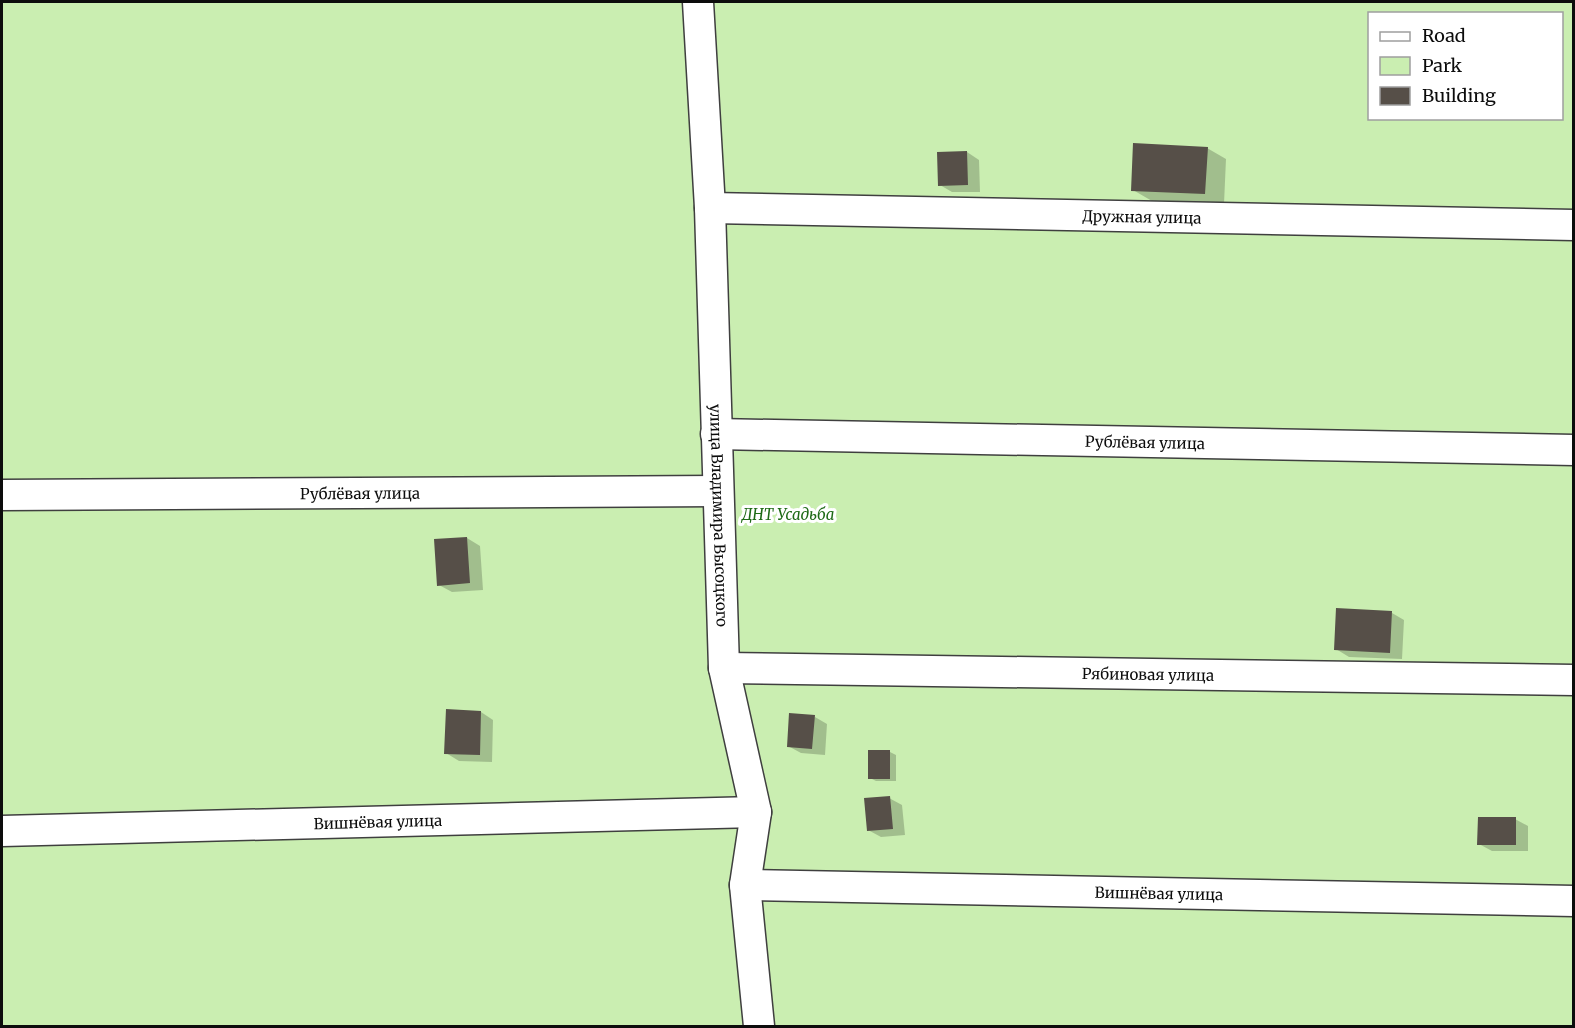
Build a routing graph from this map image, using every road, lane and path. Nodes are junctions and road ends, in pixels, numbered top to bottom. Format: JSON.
{"nodes":[{"id":1,"x":698,"y":2,"type":"edge"},
{"id":2,"x":710,"y":208,"type":"junction"},
{"id":3,"x":1574,"y":225,"type":"edge"},
{"id":4,"x":716,"y":434,"type":"junction"},
{"id":5,"x":1574,"y":450,"type":"edge"},
{"id":6,"x":718,"y":491,"type":"junction"},
{"id":7,"x":2,"y":495,"type":"edge"},
{"id":8,"x":724,"y":668,"type":"junction"},
{"id":9,"x":1574,"y":680,"type":"edge"},
{"id":10,"x":756,"y":812,"type":"junction"},
{"id":11,"x":2,"y":831,"type":"edge"},
{"id":12,"x":745,"y":885,"type":"junction"},
{"id":13,"x":1574,"y":901,"type":"edge"},
{"id":14,"x":759,"y":1026,"type":"edge"}],
"edges":[{"from":1,"to":2,"type":"street","name":"улица Владимира Высоцкого"},
{"from":2,"to":3,"type":"street","name":"Дружная улица"},
{"from":2,"to":4,"type":"street","name":"улица Владимира Высоцкого"},
{"from":4,"to":5,"type":"street","name":"Рублёвая улица"},
{"from":4,"to":6,"type":"street","name":"улица Владимира Высоцкого"},
{"from":6,"to":7,"type":"street","name":"Рублёвая улица"},
{"from":6,"to":8,"type":"street","name":"улица Владимира Высоцкого"},
{"from":8,"to":9,"type":"street","name":"Рябиновая улица"},
{"from":8,"to":10,"type":"street","name":"улица Владимира Высоцкого"},
{"from":10,"to":11,"type":"street","name":"Вишнёвая улица"},
{"from":10,"to":12,"type":"street","name":"улица Владимира Высоцкого"},
{"from":12,"to":13,"type":"street","name":"Вишнёвая улица"},
{"from":12,"to":14,"type":"street","name":"улица Владимира Высоцкого"}]}
